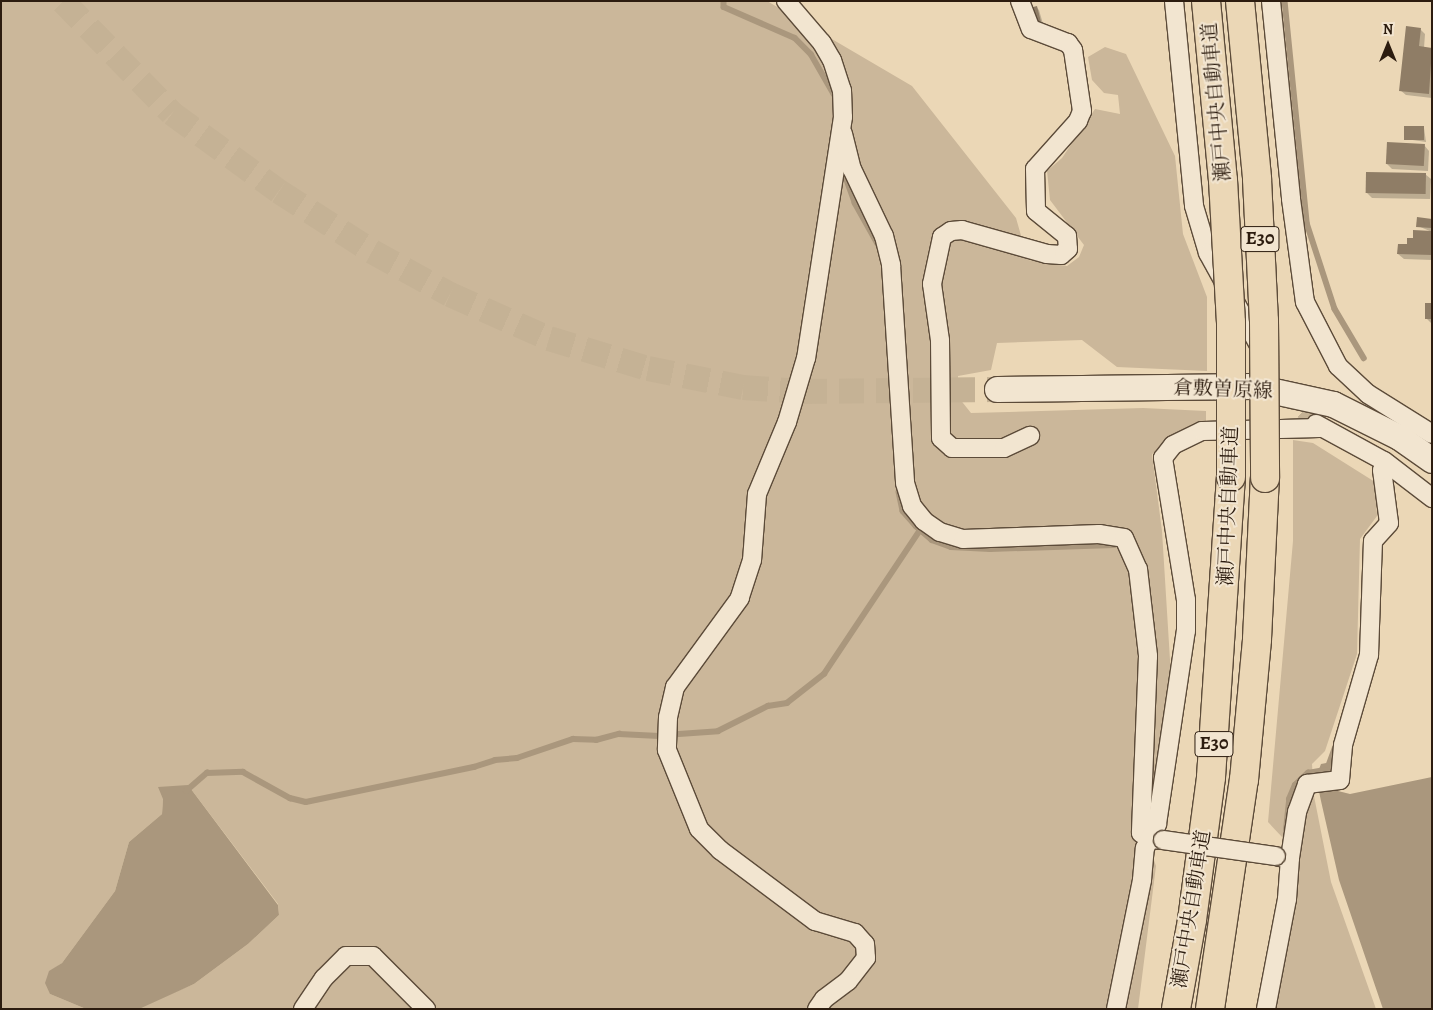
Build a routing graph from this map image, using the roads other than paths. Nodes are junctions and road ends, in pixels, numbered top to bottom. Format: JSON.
{"nodes":[{"id":1,"x":786,"y":1,"type":"edge"},
{"id":2,"x":1020,"y":1,"type":"edge"},
{"id":3,"x":1174,"y":1,"type":"edge"},
{"id":4,"x":1206,"y":1,"type":"edge"},
{"id":5,"x":1240,"y":1,"type":"edge"},
{"id":6,"x":1272,"y":1,"type":"edge"},
{"id":7,"x":841,"y":128,"type":"junction"},
{"id":8,"x":1276,"y":375,"type":"tunnel mouth"},
{"id":9,"x":997,"y":389,"type":"tunnel mouth"},
{"id":10,"x":1432,"y":434,"type":"edge"},
{"id":11,"x":1030,"y":436,"type":"dead end"},
{"id":12,"x":1432,"y":460,"type":"edge"},
{"id":13,"x":1387,"y":464,"type":"junction"},
{"id":14,"x":1432,"y":498,"type":"edge"},
{"id":15,"x":1156,"y":839,"type":"junction"},
{"id":16,"x":1283,"y":857,"type":"junction"},
{"id":17,"x":303,"y":1009,"type":"edge"},
{"id":18,"x":426,"y":1009,"type":"edge"},
{"id":19,"x":817,"y":1009,"type":"edge"},
{"id":20,"x":1116,"y":1009,"type":"edge"},
{"id":21,"x":1176,"y":1009,"type":"edge"},
{"id":22,"x":1210,"y":1009,"type":"edge"},
{"id":23,"x":1266,"y":1009,"type":"edge"}],
"edges":[{"from":1,"to":7,"type":"street"},
{"from":2,"to":11,"type":"street"},
{"from":3,"to":8,"type":"street"},
{"from":4,"to":21,"type":"highway","name":"瀬戸中央自動車道","number":"E30","bridge":true},
{"from":5,"to":22,"type":"highway","name":"瀬戸中央自動車道","number":"E30","bridge":true},
{"from":6,"to":10,"type":"street"},
{"from":7,"to":15,"type":"street"},
{"from":7,"to":19,"type":"street"},
{"from":9,"to":12,"type":"street","name":"倉敷曽原線"},
{"from":13,"to":14,"type":"street"},
{"from":13,"to":15,"type":"street"},
{"from":13,"to":16,"type":"street"},
{"from":15,"to":16,"type":"street","bridge":true},
{"from":15,"to":20,"type":"street"},
{"from":16,"to":23,"type":"street"},
{"from":17,"to":18,"type":"street"}]}
